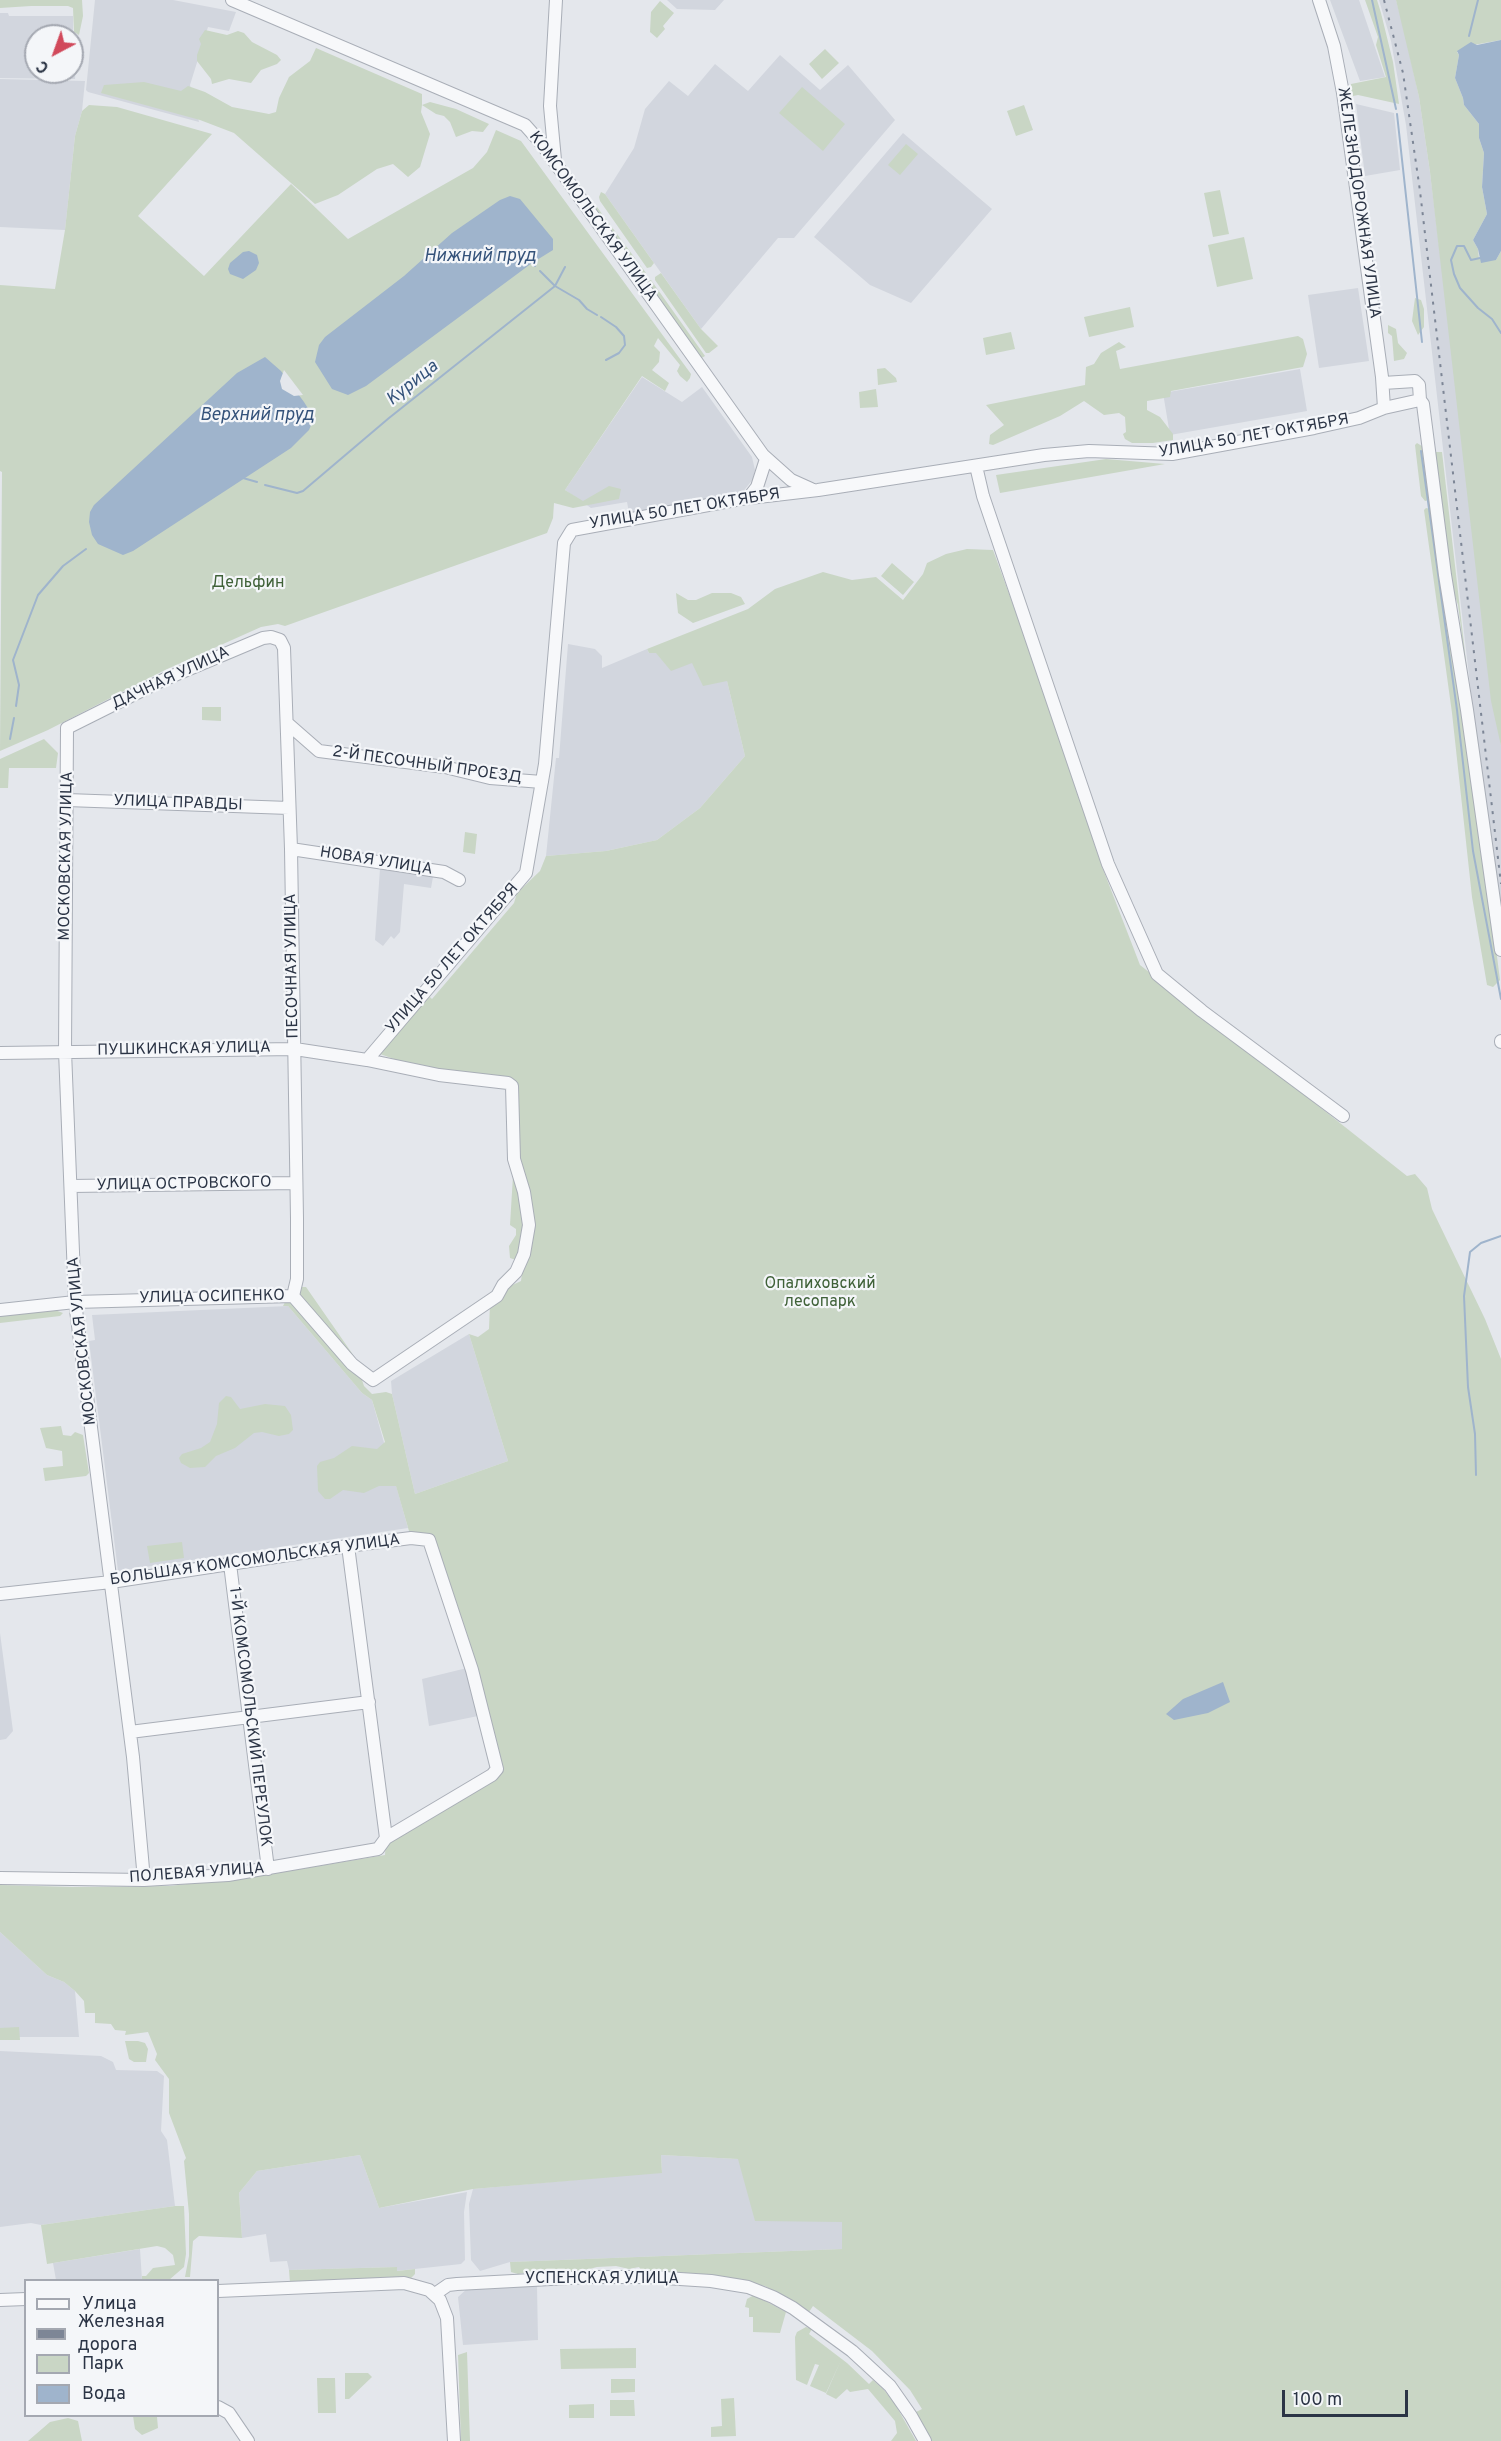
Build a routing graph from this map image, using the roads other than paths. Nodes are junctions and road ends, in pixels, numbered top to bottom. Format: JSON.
{"nodes":[{"id":1,"x":232,"y":0,"type":"edge"},
{"id":2,"x":556,"y":0,"type":"edge"},
{"id":3,"x":1319,"y":0,"type":"edge"},
{"id":4,"x":550,"y":112,"type":"junction"},
{"id":5,"x":525,"y":125,"type":"junction"},
{"id":6,"x":556,"y":164,"type":"junction"},
{"id":7,"x":1383,"y":383,"type":"junction"},
{"id":8,"x":1420,"y":400,"type":"junction"},
{"id":9,"x":1383,"y":408,"type":"junction"},
{"id":10,"x":766,"y":459,"type":"junction"},
{"id":11,"x":976,"y":466,"type":"junction"},
{"id":12,"x":818,"y":490,"type":"junction"},
{"id":13,"x":741,"y":499,"type":"junction"},
{"id":14,"x":277,"y":638,"type":"joint"},
{"id":15,"x":287,"y":723,"type":"junction"},
{"id":16,"x":67,"y":728,"type":"joint"},
{"id":17,"x":543,"y":782,"type":"junction"},
{"id":18,"x":67,"y":800,"type":"junction"},
{"id":19,"x":289,"y":808,"type":"junction"},
{"id":20,"x":291,"y":849,"type":"junction"},
{"id":21,"x":459,"y":880,"type":"dead end"},
{"id":22,"x":1501,"y":950,"type":"edge"},
{"id":23,"x":295,"y":1049,"type":"junction"},
{"id":24,"x":65,"y":1051,"type":"junction"},
{"id":25,"x":0,"y":1053,"type":"edge"},
{"id":26,"x":367,"y":1060,"type":"junction"},
{"id":27,"x":508,"y":1083,"type":"joint"},
{"id":28,"x":1343,"y":1116,"type":"dead end"},
{"id":29,"x":296,"y":1183,"type":"junction"},
{"id":30,"x":71,"y":1186,"type":"junction"},
{"id":31,"x":293,"y":1296,"type":"junction"},
{"id":32,"x":75,"y":1302,"type":"junction"},
{"id":33,"x":0,"y":1310,"type":"edge"},
{"id":34,"x":348,"y":1546,"type":"junction"},
{"id":35,"x":230,"y":1564,"type":"junction"},
{"id":36,"x":111,"y":1582,"type":"junction"},
{"id":37,"x":0,"y":1594,"type":"edge"},
{"id":38,"x":369,"y":1702,"type":"junction"},
{"id":39,"x":249,"y":1716,"type":"junction"},
{"id":40,"x":129,"y":1732,"type":"junction"},
{"id":41,"x":387,"y":1838,"type":"junction"},
{"id":42,"x":268,"y":1869,"type":"junction"},
{"id":43,"x":0,"y":1878,"type":"edge"},
{"id":44,"x":144,"y":1880,"type":"junction"},
{"id":45,"x":219,"y":2291,"type":"edge"},
{"id":46,"x":435,"y":2294,"type":"junction"},
{"id":47,"x":24,"y":2299,"type":"edge"},
{"id":48,"x":0,"y":2300,"type":"edge"},
{"id":49,"x":219,"y":2408,"type":"edge"},
{"id":50,"x":248,"y":2441,"type":"edge"},
{"id":51,"x":454,"y":2441,"type":"edge"},
{"id":52,"x":925,"y":2441,"type":"edge"}],
"edges":[{"from":1,"to":5,"type":"street","name":"КОМСОМОЛЬСКАЯ УЛИЦА"},
{"from":2,"to":4,"type":"street"},
{"from":3,"to":7,"type":"street","name":"ЖЕЛЕЗНОДОРОЖНАЯ УЛИЦА"},
{"from":4,"to":5,"type":"street"},
{"from":4,"to":6,"type":"street"},
{"from":5,"to":6,"type":"street","name":"КОМСОМОЛЬСКАЯ УЛИЦА"},
{"from":6,"to":10,"type":"street","name":"КОМСОМОЛЬСКАЯ УЛИЦА"},
{"from":7,"to":8,"type":"street"},
{"from":7,"to":9,"type":"street","name":"ЖЕЛЕЗНОДОРОЖНАЯ УЛИЦА"},
{"from":8,"to":9,"type":"street","name":"УЛИЦА 50 ЛЕТ ОКТЯБРЯ"},
{"from":8,"to":22,"type":"street"},
{"from":9,"to":11,"type":"street","name":"УЛИЦА 50 ЛЕТ ОКТЯБРЯ"},
{"from":10,"to":12,"type":"street","name":"КОМСОМОЛЬСКАЯ УЛИЦА"},
{"from":10,"to":13,"type":"street"},
{"from":11,"to":12,"type":"street","name":"УЛИЦА 50 ЛЕТ ОКТЯБРЯ"},
{"from":11,"to":28,"type":"street"},
{"from":12,"to":13,"type":"street","name":"УЛИЦА 50 ЛЕТ ОКТЯБРЯ"},
{"from":13,"to":17,"type":"street","name":"УЛИЦА 50 ЛЕТ ОКТЯБРЯ"},
{"from":14,"to":15,"type":"street","name":"ПЕСОЧНАЯ УЛИЦА"},
{"from":14,"to":16,"type":"street","name":"ДАЧНАЯ УЛИЦА"},
{"from":15,"to":17,"type":"street","name":"2-Й ПЕСОЧНЫЙ ПРОЕЗД"},
{"from":15,"to":19,"type":"street","name":"ПЕСОЧНАЯ УЛИЦА"},
{"from":16,"to":18,"type":"street","name":"МОСКОВСКАЯ УЛИЦА"},
{"from":17,"to":26,"type":"street","name":"УЛИЦА 50 ЛЕТ ОКТЯБРЯ"},
{"from":18,"to":19,"type":"street","name":"УЛИЦА ПРАВДЫ"},
{"from":18,"to":24,"type":"street","name":"МОСКОВСКАЯ УЛИЦА"},
{"from":19,"to":20,"type":"street","name":"ПЕСОЧНАЯ УЛИЦА"},
{"from":20,"to":21,"type":"street","name":"НОВАЯ УЛИЦА"},
{"from":20,"to":23,"type":"street","name":"ПЕСОЧНАЯ УЛИЦА"},
{"from":23,"to":24,"type":"street","name":"ПУШКИНСКАЯ УЛИЦА"},
{"from":23,"to":26,"type":"street","name":"ПУШКИНСКАЯ УЛИЦА"},
{"from":23,"to":29,"type":"street","name":"ПЕСОЧНАЯ УЛИЦА"},
{"from":24,"to":25,"type":"street","name":"ПУШКИНСКАЯ УЛИЦА"},
{"from":24,"to":30,"type":"street","name":"МОСКОВСКАЯ УЛИЦА"},
{"from":26,"to":27,"type":"street","name":"ПУШКИНСКАЯ УЛИЦА"},
{"from":27,"to":31,"type":"street","name":"УЛИЦА ОСИПЕНКО"},
{"from":29,"to":30,"type":"street","name":"УЛИЦА ОСТРОВСКОГО"},
{"from":29,"to":31,"type":"street","name":"ПЕСОЧНАЯ УЛИЦА"},
{"from":30,"to":32,"type":"street","name":"МОСКОВСКАЯ УЛИЦА"},
{"from":31,"to":32,"type":"street","name":"УЛИЦА ОСИПЕНКО"},
{"from":32,"to":33,"type":"street","name":"УЛИЦА ОСИПЕНКО"},
{"from":32,"to":36,"type":"street","name":"МОСКОВСКАЯ УЛИЦА"},
{"from":34,"to":35,"type":"street","name":"БОЛЬШАЯ КОМСОМОЛЬСКАЯ УЛИЦА"},
{"from":34,"to":38,"type":"street"},
{"from":34,"to":41,"type":"street","name":"БОЛЬШАЯ КОМСОМОЛЬСКАЯ УЛИЦА"},
{"from":35,"to":36,"type":"street","name":"БОЛЬШАЯ КОМСОМОЛЬСКАЯ УЛИЦА"},
{"from":35,"to":39,"type":"street","name":"1-Й КОМСОМОЛЬСКИЙ ПЕРЕУЛОК"},
{"from":36,"to":37,"type":"street","name":"БОЛЬШАЯ КОМСОМОЛЬСКАЯ УЛИЦА"},
{"from":36,"to":40,"type":"street","name":"МОСКОВСКАЯ УЛИЦА"},
{"from":38,"to":39,"type":"street"},
{"from":38,"to":41,"type":"street"},
{"from":39,"to":40,"type":"street"},
{"from":39,"to":42,"type":"street","name":"1-Й КОМСОМОЛЬСКИЙ ПЕРЕУЛОК"},
{"from":40,"to":44,"type":"street","name":"МОСКОВСКАЯ УЛИЦА"},
{"from":41,"to":42,"type":"street","name":"ПОЛЕВАЯ УЛИЦА"},
{"from":42,"to":44,"type":"street","name":"ПОЛЕВАЯ УЛИЦА"},
{"from":43,"to":44,"type":"street","name":"ПОЛЕВАЯ УЛИЦА"},
{"from":45,"to":46,"type":"street"},
{"from":46,"to":51,"type":"street"},
{"from":46,"to":52,"type":"street","name":"УСПЕНСКАЯ УЛИЦА"},
{"from":47,"to":48,"type":"street"},
{"from":49,"to":50,"type":"street"}]}
